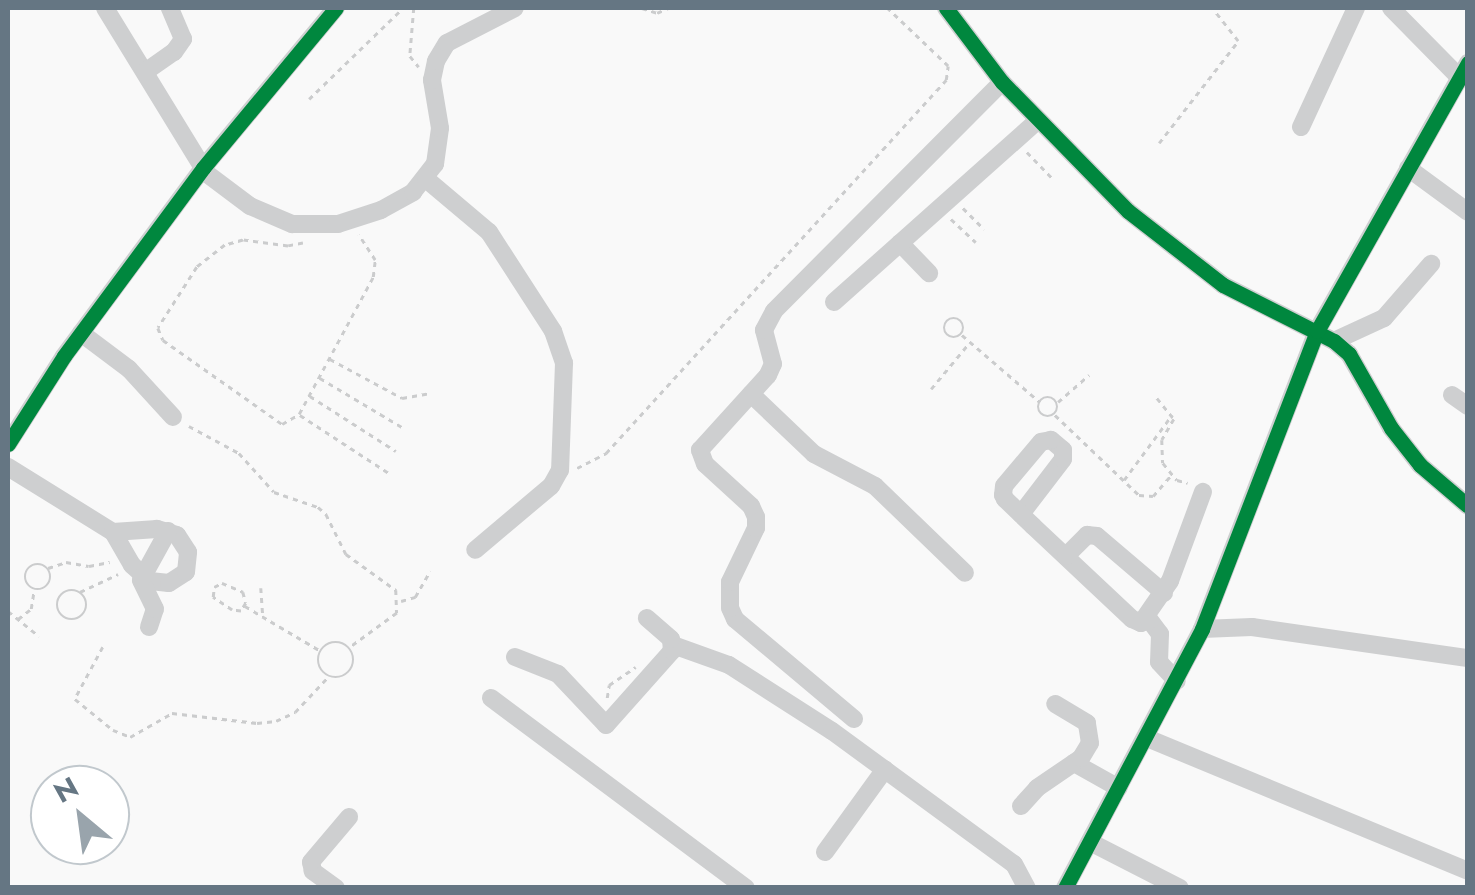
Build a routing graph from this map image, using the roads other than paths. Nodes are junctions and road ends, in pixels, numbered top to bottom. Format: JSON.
{"nodes":[{"id":1,"x":105,"y":8,"type":"edge"},
{"id":2,"x":170,"y":8,"type":"edge"},
{"id":3,"x":336,"y":8,"type":"edge"},
{"id":4,"x":515,"y":8,"type":"edge"},
{"id":5,"x":946,"y":8,"type":"edge"},
{"id":6,"x":1356,"y":8,"type":"edge"},
{"id":7,"x":1391,"y":8,"type":"edge"},
{"id":8,"x":1463,"y":70,"type":"edge"},
{"id":9,"x":145,"y":72,"type":"junction"},
{"id":10,"x":1002,"y":82,"type":"junction"},
{"id":11,"x":1037,"y":120,"type":"junction"},
{"id":12,"x":1302,"y":127,"type":"dead end"},
{"id":13,"x":1408,"y":168,"type":"junction"},
{"id":14,"x":203,"y":169,"type":"junction"},
{"id":15,"x":426,"y":180,"type":"junction"},
{"id":16,"x":1468,"y":212,"type":"edge"},
{"id":17,"x":900,"y":243,"type":"junction"},
{"id":18,"x":1431,"y":264,"type":"dead end"},
{"id":19,"x":930,"y":273,"type":"dead end"},
{"id":20,"x":834,"y":302,"type":"dead end"},
{"id":21,"x":81,"y":332,"type":"junction"},
{"id":22,"x":1317,"y":332,"type":"junction"},
{"id":23,"x":1334,"y":341,"type":"junction"},
{"id":24,"x":751,"y":394,"type":"junction"},
{"id":25,"x":173,"y":416,"type":"road end"},
{"id":26,"x":8,"y":444,"type":"edge"},
{"id":27,"x":8,"y":467,"type":"edge"},
{"id":28,"x":1203,"y":492,"type":"road end"},
{"id":29,"x":1468,"y":506,"type":"edge"},
{"id":30,"x":1021,"y":514,"type":"dead end"},
{"id":31,"x":168,"y":531,"type":"junction"},
{"id":32,"x":113,"y":532,"type":"junction"},
{"id":33,"x":475,"y":550,"type":"dead end"},
{"id":34,"x":1066,"y":556,"type":"junction"},
{"id":35,"x":133,"y":565,"type":"junction"},
{"id":36,"x":965,"y":574,"type":"dead end"},
{"id":37,"x":1164,"y":594,"type":"junction"},
{"id":38,"x":647,"y":618,"type":"dead end"},
{"id":39,"x":1148,"y":618,"type":"junction"},
{"id":40,"x":149,"y":627,"type":"dead end"},
{"id":41,"x":1202,"y":629,"type":"junction"},
{"id":42,"x":673,"y":645,"type":"junction"},
{"id":43,"x":515,"y":656,"type":"dead end"},
{"id":44,"x":1468,"y":658,"type":"edge"},
{"id":45,"x":1177,"y":681,"type":"junction"},
{"id":46,"x":491,"y":698,"type":"dead end"},
{"id":47,"x":1054,"y":704,"type":"dead end"},
{"id":48,"x":854,"y":719,"type":"dead end"},
{"id":49,"x":1146,"y":738,"type":"junction"},
{"id":50,"x":1074,"y":763,"type":"junction"},
{"id":51,"x":884,"y":769,"type":"junction"},
{"id":52,"x":1120,"y":788,"type":"junction"},
{"id":53,"x":1021,"y":806,"type":"dead end"},
{"id":54,"x":349,"y":818,"type":"dead end"},
{"id":55,"x":1090,"y":842,"type":"junction"},
{"id":56,"x":826,"y":852,"type":"dead end"},
{"id":57,"x":1468,"y":871,"type":"edge"},
{"id":58,"x":336,"y":888,"type":"edge"},
{"id":59,"x":746,"y":888,"type":"edge"},
{"id":60,"x":1027,"y":888,"type":"edge"},
{"id":61,"x":1065,"y":888,"type":"edge"},
{"id":62,"x":1180,"y":888,"type":"edge"}],
"edges":[{"from":1,"to":9,"type":"street"},
{"from":2,"to":9,"type":"street"},
{"from":3,"to":14,"type":"street"},
{"from":4,"to":15,"type":"street"},
{"from":5,"to":10,"type":"street"},
{"from":6,"to":12,"type":"street"},
{"from":7,"to":8,"type":"street"},
{"from":8,"to":13,"type":"street"},
{"from":9,"to":14,"type":"street"},
{"from":10,"to":11,"type":"street"},
{"from":10,"to":24,"type":"street"},
{"from":11,"to":17,"type":"street"},
{"from":11,"to":22,"type":"street"},
{"from":13,"to":16,"type":"street"},
{"from":13,"to":22,"type":"street"},
{"from":14,"to":15,"type":"street"},
{"from":14,"to":21,"type":"street"},
{"from":15,"to":33,"type":"street"},
{"from":17,"to":19,"type":"street"},
{"from":17,"to":20,"type":"street"},
{"from":18,"to":23,"type":"street"},
{"from":21,"to":25,"type":"street"},
{"from":21,"to":26,"type":"street"},
{"from":22,"to":23,"type":"street"},
{"from":22,"to":41,"type":"street"},
{"from":23,"to":29,"type":"street"},
{"from":24,"to":36,"type":"street"},
{"from":24,"to":48,"type":"street"},
{"from":27,"to":32,"type":"street"},
{"from":28,"to":37,"type":"street"},
{"from":30,"to":34,"type":"street"},
{"from":31,"to":32,"type":"street"},
{"from":31,"to":35,"type":"street"},
{"from":31,"to":35,"type":"street"},
{"from":32,"to":35,"type":"street"},
{"from":34,"to":37,"type":"street"},
{"from":34,"to":39,"type":"street"},
{"from":35,"to":40,"type":"street"},
{"from":37,"to":39,"type":"street"},
{"from":38,"to":42,"type":"street"},
{"from":39,"to":45,"type":"street"},
{"from":41,"to":44,"type":"street"},
{"from":41,"to":45,"type":"street"},
{"from":42,"to":43,"type":"street"},
{"from":42,"to":51,"type":"street"},
{"from":45,"to":49,"type":"street"},
{"from":46,"to":59,"type":"street"},
{"from":47,"to":50,"type":"street"},
{"from":49,"to":52,"type":"street"},
{"from":49,"to":57,"type":"street"},
{"from":50,"to":52,"type":"street"},
{"from":50,"to":53,"type":"street"},
{"from":51,"to":56,"type":"street"},
{"from":51,"to":60,"type":"street"},
{"from":52,"to":55,"type":"street"},
{"from":54,"to":58,"type":"street"},
{"from":55,"to":61,"type":"street"},
{"from":55,"to":62,"type":"street"}]}
